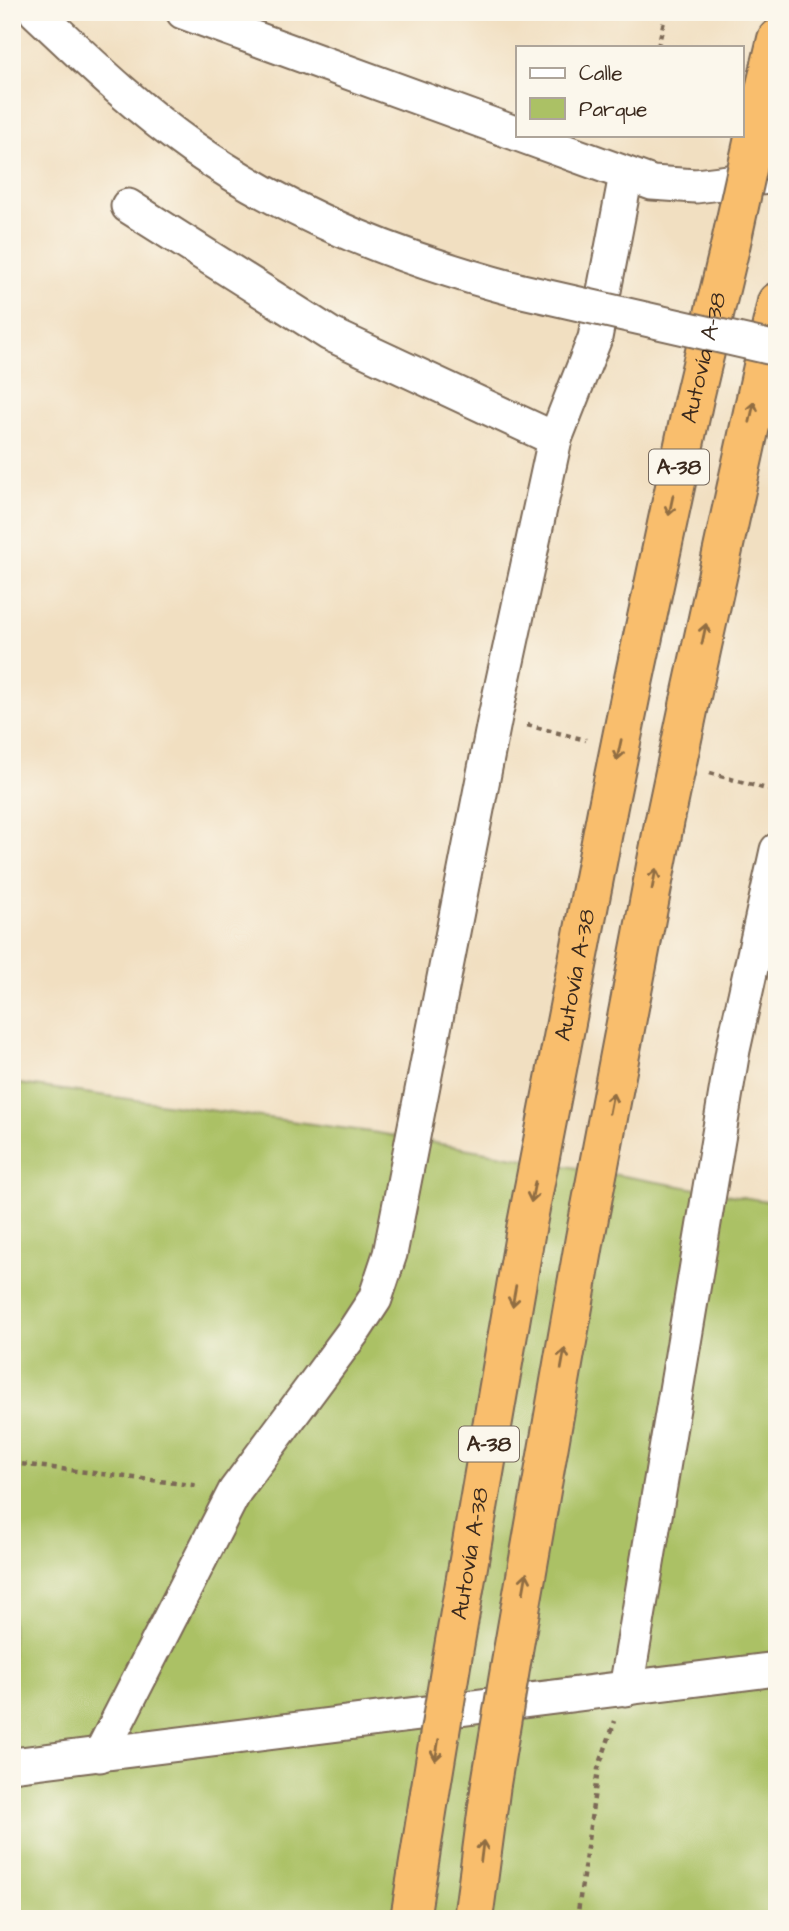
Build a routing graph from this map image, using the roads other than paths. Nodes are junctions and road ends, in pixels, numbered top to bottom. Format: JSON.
{"nodes":[{"id":1,"x":36,"y":12,"type":"edge"},
{"id":2,"x":188,"y":13,"type":"edge"},
{"id":3,"x":777,"y":39,"type":"edge"},
{"id":4,"x":516,"y":134,"type":"edge"},
{"id":5,"x":521,"y":136,"type":"edge"},
{"id":6,"x":626,"y":175,"type":"junction"},
{"id":7,"x":777,"y":176,"type":"edge"},
{"id":8,"x":128,"y":206,"type":"dead end"},
{"id":9,"x":777,"y":302,"type":"edge"},
{"id":10,"x":777,"y":349,"type":"edge"},
{"id":11,"x":555,"y":439,"type":"junction"},
{"id":12,"x":777,"y":850,"type":"edge"},
{"id":13,"x":777,"y":1669,"type":"edge"},
{"id":14,"x":626,"y":1689,"type":"junction"},
{"id":15,"x":100,"y":1755,"type":"junction"},
{"id":16,"x":12,"y":1765,"type":"edge"},
{"id":17,"x":410,"y":1919,"type":"edge"},
{"id":18,"x":473,"y":1919,"type":"edge"}],
"edges":[{"from":1,"to":10,"type":"street","bridge":true},
{"from":2,"to":4,"type":"street"},
{"from":3,"to":17,"type":"highway","name":"Autovía A-38","number":"A-38","one_way":true,"bridge":true},
{"from":5,"to":6,"type":"street"},
{"from":6,"to":7,"type":"street"},
{"from":6,"to":11,"type":"street"},
{"from":8,"to":11,"type":"street"},
{"from":18,"to":9,"type":"highway","number":"A-38","one_way":true,"bridge":true},
{"from":11,"to":15,"type":"street"},
{"from":12,"to":14,"type":"street"},
{"from":13,"to":14,"type":"street"},
{"from":14,"to":15,"type":"street"},
{"from":15,"to":16,"type":"street"}]}
